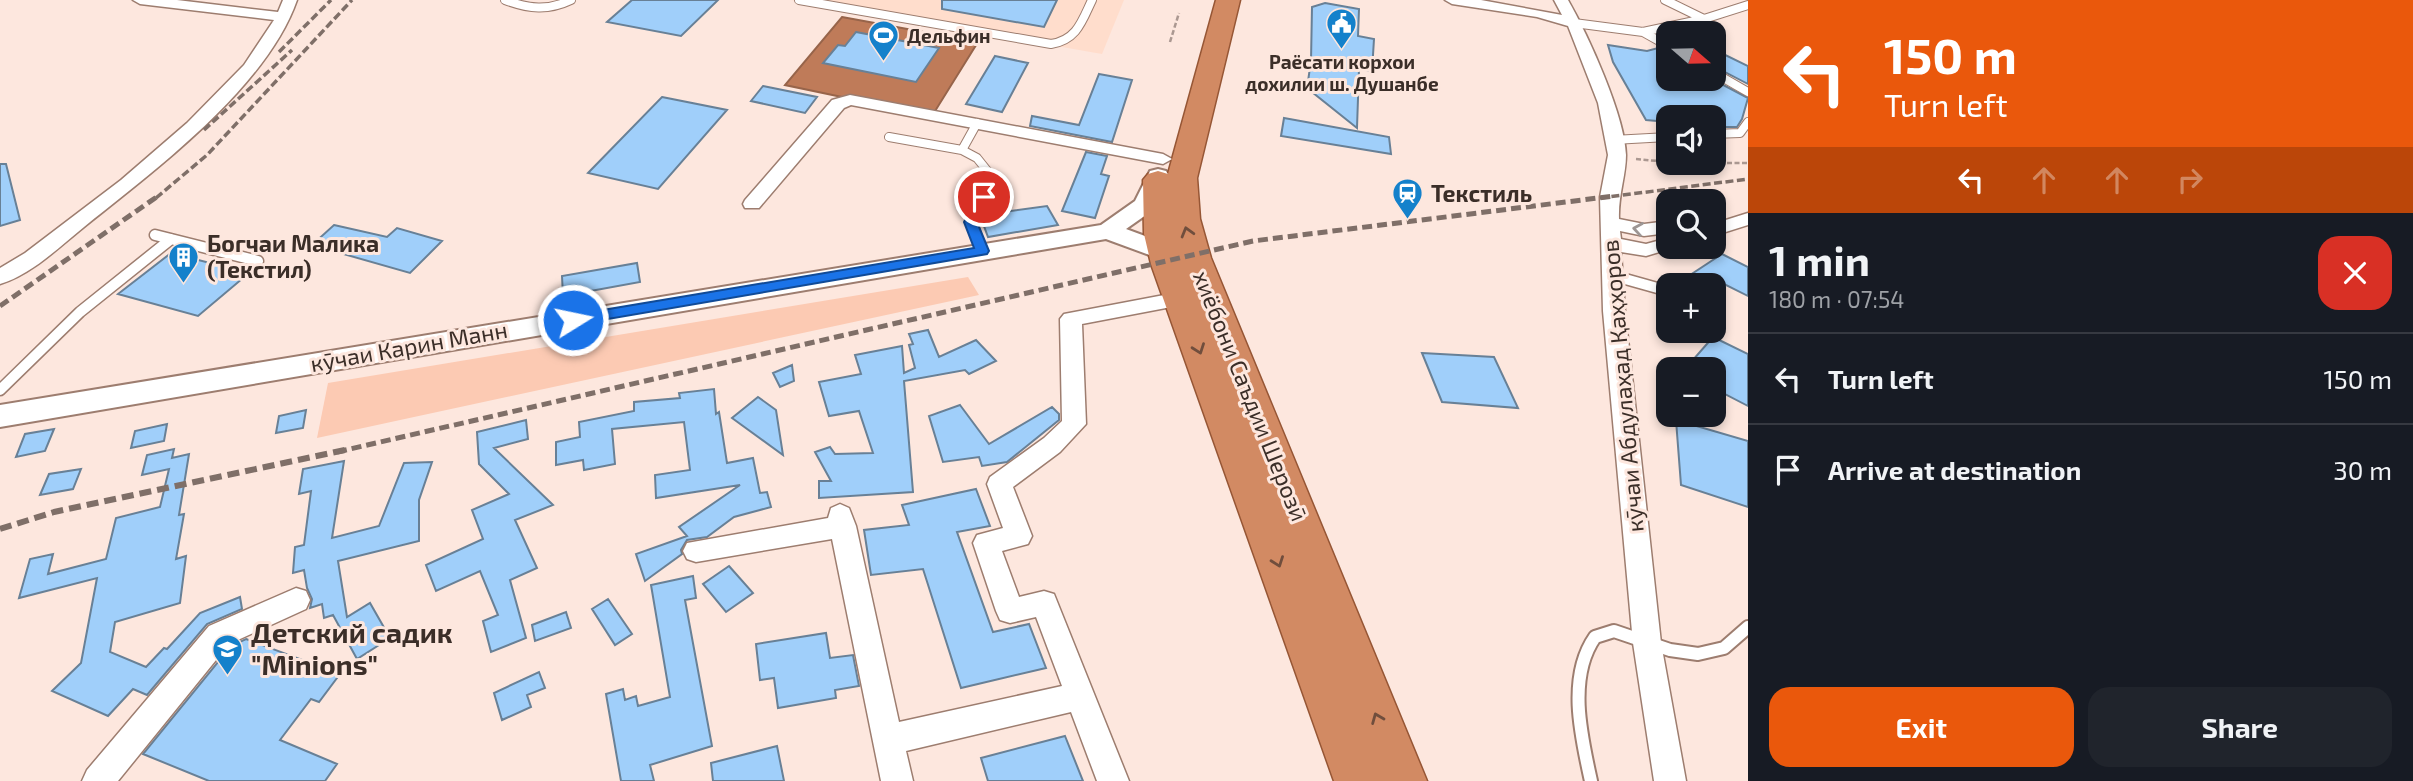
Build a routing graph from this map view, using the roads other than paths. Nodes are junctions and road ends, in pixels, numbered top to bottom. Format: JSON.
{"nodes":[{"id":1,"x":140,"y":0,"type":"edge"},
{"id":2,"x":505,"y":0,"type":"edge"},
{"id":3,"x":571,"y":0,"type":"edge"},
{"id":4,"x":799,"y":0,"type":"edge"},
{"id":5,"x":1092,"y":0,"type":"edge"},
{"id":6,"x":1228,"y":0,"type":"edge"},
{"id":7,"x":1452,"y":0,"type":"edge"},
{"id":8,"x":1561,"y":0,"type":"edge"},
{"id":9,"x":1665,"y":0,"type":"edge"},
{"id":10,"x":1748,"y":5,"type":"edge"},
{"id":11,"x":1193,"y":6,"type":"edge"},
{"id":12,"x":287,"y":9,"type":"edge"},
{"id":13,"x":1704,"y":19,"type":"junction"},
{"id":14,"x":1574,"y":23,"type":"junction"},
{"id":15,"x":1643,"y":33,"type":"junction"},
{"id":16,"x":1656,"y":40,"type":"edge"},
{"id":17,"x":1726,"y":79,"type":"edge"},
{"id":18,"x":1748,"y":92,"type":"edge"},
{"id":19,"x":1748,"y":122,"type":"edge"},
{"id":20,"x":976,"y":123,"type":"junction"},
{"id":21,"x":1726,"y":134,"type":"edge"},
{"id":22,"x":889,"y":137,"type":"dead end"},
{"id":23,"x":1656,"y":139,"type":"edge"},
{"id":24,"x":1615,"y":147,"type":"junction"},
{"id":25,"x":962,"y":150,"type":"junction"},
{"id":26,"x":1161,"y":168,"type":"junction"},
{"id":27,"x":752,"y":204,"type":"dead end"},
{"id":28,"x":1748,"y":204,"type":"edge"},
{"id":29,"x":1726,"y":210,"type":"edge"},
{"id":30,"x":1748,"y":219,"type":"edge"},
{"id":31,"x":1726,"y":226,"type":"edge"},
{"id":32,"x":1656,"y":228,"type":"edge"},
{"id":33,"x":1108,"y":231,"type":"junction"},
{"id":34,"x":1609,"y":233,"type":"junction"},
{"id":35,"x":155,"y":235,"type":"dead end"},
{"id":36,"x":171,"y":239,"type":"junction"},
{"id":37,"x":1656,"y":247,"type":"edge"},
{"id":38,"x":982,"y":251,"type":"junction"},
{"id":39,"x":1163,"y":252,"type":"junction"},
{"id":40,"x":258,"y":261,"type":"dead end"},
{"id":41,"x":1611,"y":275,"type":"junction"},
{"id":42,"x":0,"y":277,"type":"edge"},
{"id":43,"x":1656,"y":288,"type":"edge"},
{"id":44,"x":1180,"y":299,"type":"junction"},
{"id":45,"x":0,"y":390,"type":"edge"},
{"id":46,"x":0,"y":416,"type":"edge"},
{"id":47,"x":696,"y":551,"type":"dead end"},
{"id":48,"x":296,"y":600,"type":"dead end"},
{"id":49,"x":1745,"y":636,"type":"edge"},
{"id":50,"x":1647,"y":643,"type":"junction"},
{"id":51,"x":1080,"y":696,"type":"junction"},
{"id":52,"x":888,"y":740,"type":"junction"},
{"id":53,"x":98,"y":781,"type":"edge"},
{"id":54,"x":897,"y":781,"type":"edge"},
{"id":55,"x":1113,"y":781,"type":"edge"},
{"id":56,"x":1359,"y":781,"type":"edge"},
{"id":57,"x":1402,"y":781,"type":"edge"},
{"id":58,"x":1591,"y":781,"type":"edge"},
{"id":59,"x":1670,"y":781,"type":"edge"}],
"edges":[{"from":1,"to":12,"type":"street"},
{"from":2,"to":3,"type":"lane"},
{"from":4,"to":5,"type":"lane"},
{"from":57,"to":6,"type":"highway","name":"хиёбони Саъдии Шерозӣ","one_way":true},
{"from":7,"to":14,"type":"street"},
{"from":8,"to":14,"type":"street","name":"кӯчаи Абдулаҳад Қаҳҳоров"},
{"from":9,"to":13,"type":"lane"},
{"from":10,"to":13,"type":"lane"},
{"from":11,"to":26,"type":"highway","name":"хиёбони Саъдии Шерозӣ"},
{"from":12,"to":42,"type":"street"},
{"from":13,"to":15,"type":"lane"},
{"from":14,"to":15,"type":"lane"},
{"from":14,"to":24,"type":"street","name":"кӯчаи Абдулаҳад Қаҳҳоров"},
{"from":15,"to":16,"type":"lane"},
{"from":17,"to":18,"type":"lane"},
{"from":19,"to":21,"type":"lane"},
{"from":20,"to":25,"type":"lane"},
{"from":20,"to":26,"type":"street"},
{"from":20,"to":27,"type":"street"},
{"from":22,"to":25,"type":"lane"},
{"from":23,"to":24,"type":"lane"},
{"from":24,"to":34,"type":"street","name":"кӯчаи Абдулаҳад Қаҳҳоров"},
{"from":25,"to":38,"type":"lane"},
{"from":26,"to":33,"type":"street","name":"кӯчаи Карин Манн"},
{"from":26,"to":39,"type":"highway","name":"хиёбони Саъдии Шерозӣ"},
{"from":28,"to":29,"type":"street"},
{"from":30,"to":31,"type":"street"},
{"from":32,"to":34,"type":"street","one_way":true},
{"from":33,"to":38,"type":"street","name":"кӯчаи Карин Манн"},
{"from":33,"to":39,"type":"street","name":"кӯчаи Карин Манн"},
{"from":34,"to":37,"type":"street"},
{"from":34,"to":41,"type":"street","name":"кӯчаи Абдулаҳад Қаҳҳоров"},
{"from":35,"to":36,"type":"lane"},
{"from":36,"to":40,"type":"lane"},
{"from":36,"to":45,"type":"lane"},
{"from":38,"to":46,"type":"street","name":"кӯчаи Карин Манн"},
{"from":39,"to":44,"type":"highway","name":"хиёбони Саъдии Шерозӣ"},
{"from":41,"to":43,"type":"lane"},
{"from":41,"to":50,"type":"street","name":"кӯчаи Абдулаҳад Қаҳҳоров"},
{"from":44,"to":51,"type":"street"},
{"from":44,"to":56,"type":"highway","name":"хиёбони Саъдии Шерозӣ","one_way":true},
{"from":47,"to":52,"type":"street"},
{"from":48,"to":53,"type":"street"},
{"from":49,"to":50,"type":"lane"},
{"from":50,"to":58,"type":"lane"},
{"from":50,"to":59,"type":"street","name":"кӯчаи Абдулаҳад Қаҳҳоров"},
{"from":51,"to":52,"type":"street"},
{"from":51,"to":55,"type":"street"},
{"from":52,"to":54,"type":"street"}]}
